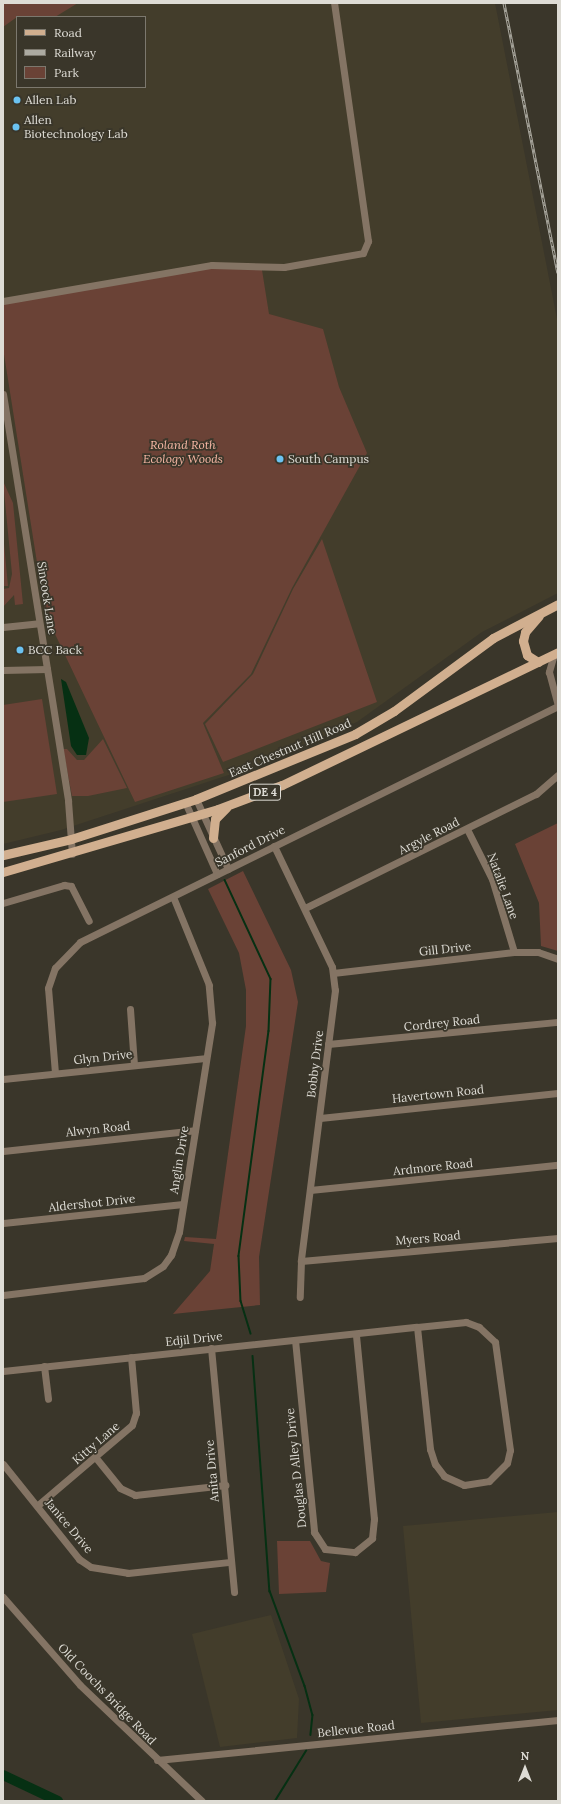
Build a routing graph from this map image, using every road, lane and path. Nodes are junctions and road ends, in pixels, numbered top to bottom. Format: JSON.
{"nodes":[{"id":1,"x":334,"y":3,"type":"edge"},
{"id":2,"x":3,"y":301,"type":"edge"},
{"id":3,"x":3,"y":394,"type":"edge"},
{"id":4,"x":558,"y":604,"type":"edge"},
{"id":5,"x":548,"y":608,"type":"junction"},
{"id":6,"x":39,"y":623,"type":"junction"},
{"id":7,"x":3,"y":627,"type":"edge"},
{"id":8,"x":556,"y":653,"type":"edge"},
{"id":9,"x":538,"y":662,"type":"junction"},
{"id":10,"x":47,"y":669,"type":"junction"},
{"id":11,"x":3,"y":670,"type":"edge"},
{"id":12,"x":549,"y":672,"type":"junction"},
{"id":13,"x":558,"y":706,"type":"edge"},
{"id":14,"x":558,"y":775,"type":"edge"},
{"id":15,"x":196,"y":799,"type":"junction"},
{"id":16,"x":185,"y":802,"type":"junction"},
{"id":17,"x":228,"y":805,"type":"junction"},
{"id":18,"x":201,"y":814,"type":"junction"},
{"id":19,"x":191,"y":817,"type":"junction"},
{"id":20,"x":467,"y":829,"type":"junction"},
{"id":21,"x":71,"y":838,"type":"junction"},
{"id":22,"x":213,"y":838,"type":"junction"},
{"id":23,"x":274,"y":846,"type":"junction"},
{"id":24,"x":72,"y":854,"type":"junction"},
{"id":25,"x":3,"y":855,"type":"edge"},
{"id":26,"x":228,"y":869,"type":"junction"},
{"id":27,"x":3,"y":872,"type":"edge"},
{"id":28,"x":217,"y":874,"type":"junction"},
{"id":29,"x":173,"y":897,"type":"junction"},
{"id":30,"x":3,"y":903,"type":"edge"},
{"id":31,"x":306,"y":908,"type":"junction"},
{"id":32,"x":89,"y":921,"type":"dead end"},
{"id":33,"x":514,"y":952,"type":"junction"},
{"id":34,"x":558,"y":959,"type":"edge"},
{"id":35,"x":333,"y":973,"type":"junction"},
{"id":36,"x":130,"y":1009,"type":"dead end"},
{"id":37,"x":558,"y":1022,"type":"edge"},
{"id":38,"x":328,"y":1044,"type":"junction"},
{"id":39,"x":205,"y":1058,"type":"junction"},
{"id":40,"x":134,"y":1065,"type":"junction"},
{"id":41,"x":55,"y":1073,"type":"junction"},
{"id":42,"x":3,"y":1079,"type":"edge"},
{"id":43,"x":558,"y":1093,"type":"edge"},
{"id":44,"x":320,"y":1118,"type":"junction"},
{"id":45,"x":195,"y":1130,"type":"junction"},
{"id":46,"x":3,"y":1150,"type":"edge"},
{"id":47,"x":558,"y":1165,"type":"edge"},
{"id":48,"x":310,"y":1190,"type":"junction"},
{"id":49,"x":183,"y":1204,"type":"junction"},
{"id":50,"x":3,"y":1223,"type":"edge"},
{"id":51,"x":558,"y":1238,"type":"edge"},
{"id":52,"x":301,"y":1261,"type":"junction"},
{"id":53,"x":3,"y":1295,"type":"edge"},
{"id":54,"x":300,"y":1297,"type":"dead end"},
{"id":55,"x":417,"y":1327,"type":"junction"},
{"id":56,"x":356,"y":1334,"type":"junction"},
{"id":57,"x":295,"y":1340,"type":"junction"},
{"id":58,"x":211,"y":1348,"type":"junction"},
{"id":59,"x":131,"y":1357,"type":"junction"},
{"id":60,"x":44,"y":1366,"type":"junction"},
{"id":61,"x":3,"y":1371,"type":"edge"},
{"id":62,"x":48,"y":1399,"type":"dead end"},
{"id":63,"x":96,"y":1458,"type":"junction"},
{"id":64,"x":3,"y":1464,"type":"edge"},
{"id":65,"x":225,"y":1485,"type":"junction"},
{"id":66,"x":38,"y":1505,"type":"junction"},
{"id":67,"x":230,"y":1562,"type":"junction"},
{"id":68,"x":234,"y":1592,"type":"dead end"},
{"id":69,"x":3,"y":1597,"type":"edge"},
{"id":70,"x":558,"y":1720,"type":"edge"},
{"id":71,"x":157,"y":1760,"type":"junction"},
{"id":72,"x":202,"y":1801,"type":"edge"}],
"edges":[{"from":1,"to":2,"type":"street"},
{"from":3,"to":6,"type":"street","name":"Sincock Lane"},
{"from":4,"to":5,"type":"main road","name":"East Chestnut Hill Road","number":"DE 4"},
{"from":5,"to":9,"type":"main road"},
{"from":5,"to":15,"type":"main road","name":"East Chestnut Hill Road","number":"DE 4"},
{"from":6,"to":7,"type":"street"},
{"from":6,"to":10,"type":"street","name":"Sincock Lane"},
{"from":8,"to":9,"type":"main road","number":"DE 4"},
{"from":8,"to":12,"type":"street"},
{"from":9,"to":12,"type":"street"},
{"from":9,"to":17,"type":"main road","number":"DE 4"},
{"from":10,"to":11,"type":"street"},
{"from":10,"to":21,"type":"street","name":"Sincock Lane"},
{"from":12,"to":13,"type":"street"},
{"from":13,"to":23,"type":"street","name":"Sanford Drive"},
{"from":14,"to":20,"type":"street","name":"Argyle Road"},
{"from":15,"to":16,"type":"main road","name":"East Chestnut Hill Road","number":"DE 4"},
{"from":15,"to":18,"type":"street"},
{"from":16,"to":19,"type":"street"},
{"from":16,"to":21,"type":"main road","name":"East Chestnut Hill Road","number":"DE 4"},
{"from":17,"to":18,"type":"main road","number":"DE 4"},
{"from":17,"to":22,"type":"main road"},
{"from":18,"to":19,"type":"main road","number":"DE 4"},
{"from":18,"to":22,"type":"street"},
{"from":19,"to":24,"type":"main road","number":"DE 4"},
{"from":19,"to":28,"type":"street"},
{"from":20,"to":31,"type":"street","name":"Argyle Road"},
{"from":20,"to":33,"type":"street","name":"Natalie Lane"},
{"from":21,"to":24,"type":"street","name":"Sincock Lane"},
{"from":21,"to":25,"type":"main road","name":"East Chestnut Hill Road","number":"DE 4"},
{"from":22,"to":26,"type":"street"},
{"from":23,"to":26,"type":"street","name":"Sanford Drive"},
{"from":23,"to":31,"type":"street","name":"Bobby Drive"},
{"from":24,"to":27,"type":"main road","number":"DE 4"},
{"from":26,"to":28,"type":"street","name":"Sanford Drive"},
{"from":28,"to":29,"type":"street","name":"Sanford Drive"},
{"from":29,"to":39,"type":"street","name":"Anglin Drive"},
{"from":29,"to":41,"type":"street","name":"Sanford Drive"},
{"from":30,"to":32,"type":"street"},
{"from":31,"to":35,"type":"street","name":"Bobby Drive"},
{"from":33,"to":34,"type":"street","name":"Gill Drive"},
{"from":33,"to":35,"type":"street","name":"Gill Drive"},
{"from":35,"to":38,"type":"street","name":"Bobby Drive"},
{"from":36,"to":40,"type":"street"},
{"from":37,"to":38,"type":"street","name":"Cordrey Road"},
{"from":38,"to":44,"type":"street","name":"Bobby Drive"},
{"from":39,"to":40,"type":"street","name":"Glyn Drive"},
{"from":39,"to":45,"type":"street","name":"Anglin Drive"},
{"from":40,"to":41,"type":"street","name":"Glyn Drive"},
{"from":41,"to":42,"type":"street","name":"Glyn Drive"},
{"from":43,"to":44,"type":"street","name":"Havertown Road"},
{"from":44,"to":48,"type":"street","name":"Bobby Drive"},
{"from":45,"to":46,"type":"street","name":"Alwyn Road"},
{"from":45,"to":49,"type":"street","name":"Anglin Drive"},
{"from":47,"to":48,"type":"street","name":"Ardmore Road"},
{"from":48,"to":52,"type":"street","name":"Bobby Drive"},
{"from":49,"to":50,"type":"street","name":"Aldershot Drive"},
{"from":49,"to":53,"type":"street","name":"Anglin Drive"},
{"from":51,"to":52,"type":"street","name":"Myers Road"},
{"from":52,"to":54,"type":"street","name":"Bobby Drive"},
{"from":55,"to":55,"type":"street","name":"Edjil Drive"},
{"from":55,"to":56,"type":"street","name":"Edjil Drive"},
{"from":56,"to":57,"type":"street","name":"Edjil Drive"},
{"from":56,"to":57,"type":"street","name":"Douglas D Alley Drive"},
{"from":57,"to":58,"type":"street","name":"Edjil Drive"},
{"from":58,"to":59,"type":"street","name":"Edjil Drive"},
{"from":58,"to":65,"type":"street","name":"Anita Drive"},
{"from":59,"to":60,"type":"street","name":"Edjil Drive"},
{"from":59,"to":63,"type":"street","name":"Kitty Lane"},
{"from":60,"to":61,"type":"street","name":"Edjil Drive"},
{"from":60,"to":62,"type":"street"},
{"from":63,"to":65,"type":"street"},
{"from":63,"to":66,"type":"street","name":"Kitty Lane"},
{"from":64,"to":66,"type":"street","name":"Janice Drive"},
{"from":65,"to":67,"type":"street","name":"Anita Drive"},
{"from":66,"to":67,"type":"street","name":"Janice Drive"},
{"from":67,"to":68,"type":"street","name":"Anita Drive"},
{"from":69,"to":71,"type":"street","name":"Old Coochs Bridge Road"},
{"from":70,"to":71,"type":"street","name":"Bellevue Road"},
{"from":71,"to":72,"type":"street","name":"Old Coochs Bridge Road"}]}
